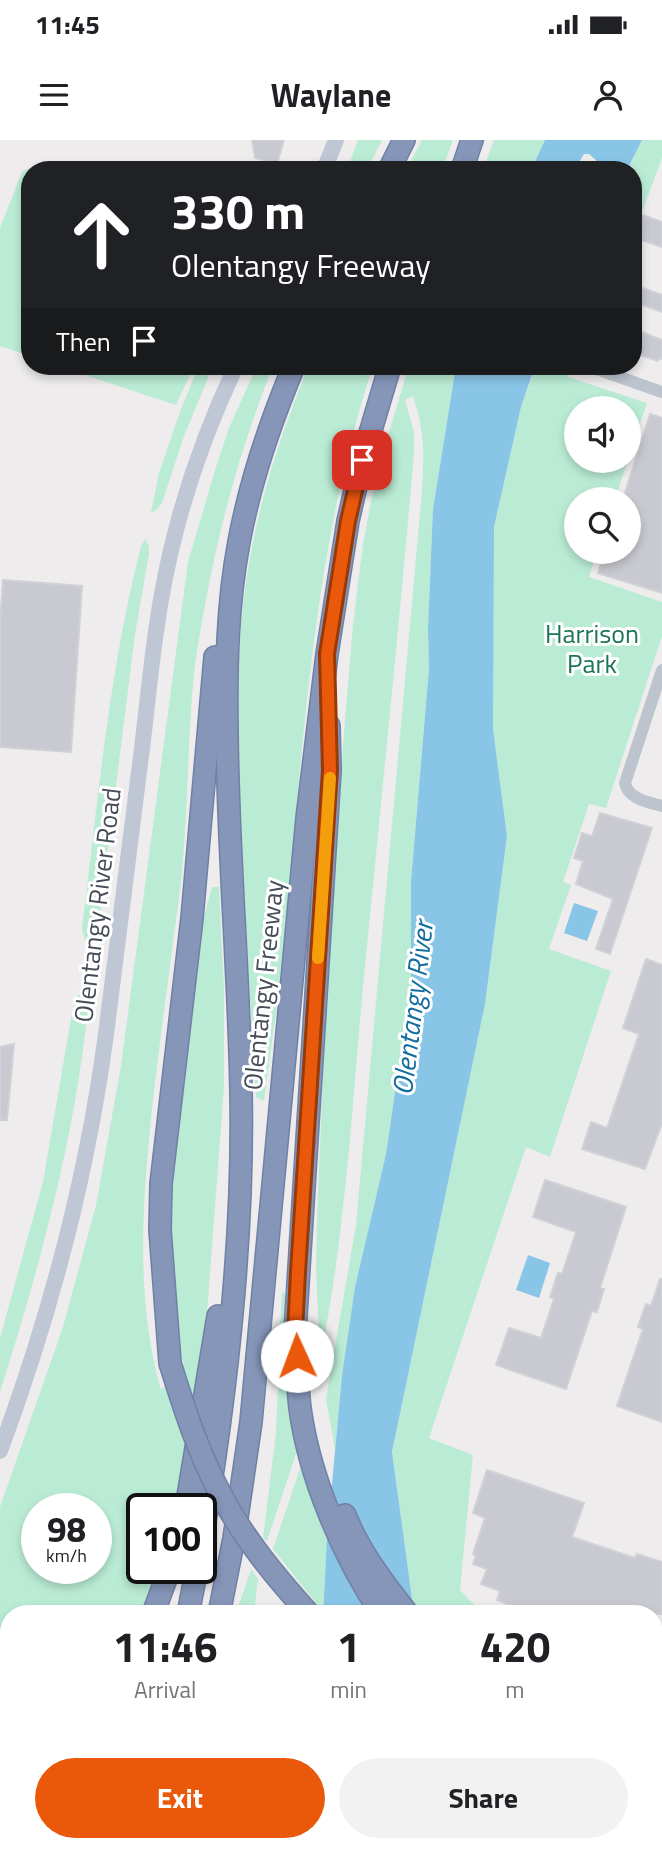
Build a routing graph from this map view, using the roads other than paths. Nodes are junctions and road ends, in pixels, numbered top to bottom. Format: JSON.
{"nodes":[{"id":1,"x":335,"y":140,"type":"edge"},
{"id":2,"x":404,"y":140,"type":"edge"},
{"id":3,"x":472,"y":140,"type":"edge"},
{"id":4,"x":327,"y":161,"type":"edge"},
{"id":5,"x":394,"y":161,"type":"edge"},
{"id":6,"x":465,"y":161,"type":"edge"},
{"id":7,"x":232,"y":375,"type":"edge"},
{"id":8,"x":291,"y":375,"type":"edge"},
{"id":9,"x":387,"y":375,"type":"edge"},
{"id":10,"x":614,"y":375,"type":"edge"},
{"id":11,"x":662,"y":392,"type":"edge"},
{"id":12,"x":238,"y":545,"type":"junction"},
{"id":13,"x":327,"y":654,"type":"junction"},
{"id":14,"x":662,"y":670,"type":"edge"},
{"id":15,"x":662,"y":806,"type":"edge"},
{"id":16,"x":240,"y":1183,"type":"junction"},
{"id":17,"x":298,"y":1272,"type":"junction"},
{"id":18,"x":0,"y":1451,"type":"edge"},
{"id":19,"x":188,"y":1493,"type":"edge"},
{"id":20,"x":209,"y":1493,"type":"edge"},
{"id":21,"x":164,"y":1584,"type":"edge"},
{"id":22,"x":194,"y":1584,"type":"edge"},
{"id":23,"x":156,"y":1605,"type":"edge"},
{"id":24,"x":190,"y":1605,"type":"edge"},
{"id":25,"x":221,"y":1605,"type":"edge"},
{"id":26,"x":302,"y":1605,"type":"edge"},
{"id":27,"x":377,"y":1605,"type":"edge"},
{"id":28,"x":401,"y":1605,"type":"edge"}],
"edges":[{"from":1,"to":4,"type":"main road"},
{"from":2,"to":5,"type":"highway"},
{"from":3,"to":6,"type":"highway"},
{"from":7,"to":18,"type":"main road","name":"Olentangy River Road"},
{"from":8,"to":12,"type":"highway","name":"Olentangy Freeway"},
{"from":9,"to":13,"type":"highway","name":"Olentangy Freeway"},
{"from":10,"to":11,"type":"street"},
{"from":12,"to":16,"type":"highway","name":"Olentangy Freeway"},
{"from":12,"to":26,"type":"highway","bridge":true},
{"from":13,"to":17,"type":"highway"},
{"from":13,"to":25,"type":"highway","name":"Olentangy Freeway"},
{"from":14,"to":15,"type":"street"},
{"from":16,"to":19,"type":"highway"},
{"from":16,"to":20,"type":"highway","name":"Olentangy Freeway"},
{"from":17,"to":27,"type":"highway"},
{"from":17,"to":28,"type":"highway"},
{"from":21,"to":23,"type":"highway"},
{"from":22,"to":24,"type":"highway"}]}
